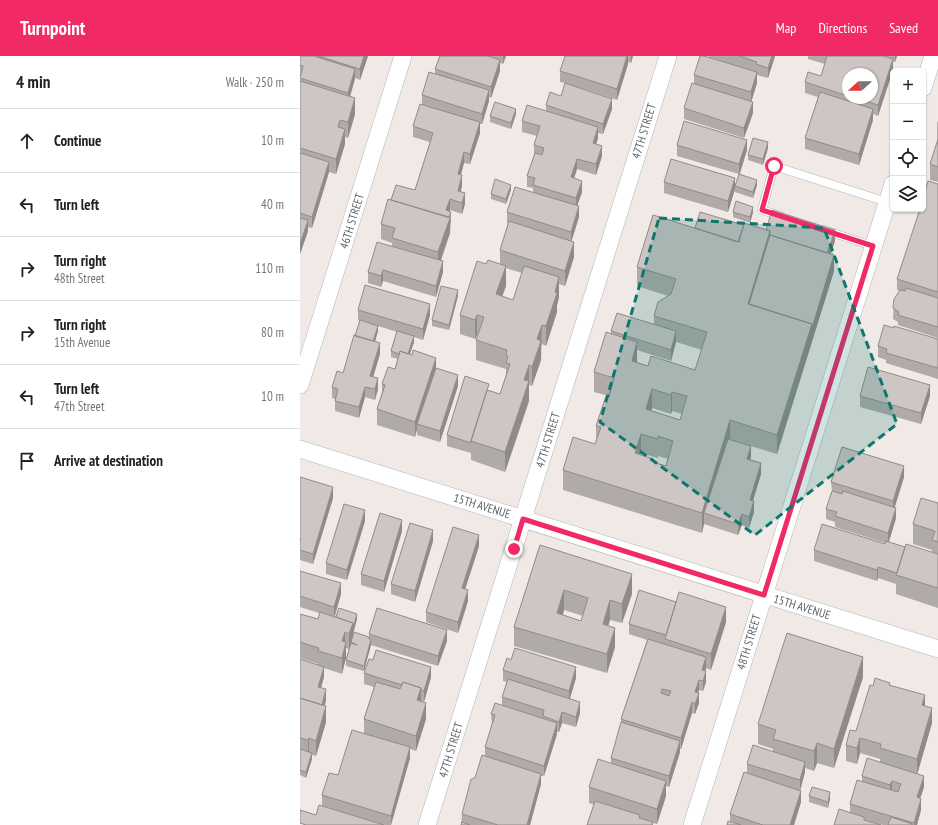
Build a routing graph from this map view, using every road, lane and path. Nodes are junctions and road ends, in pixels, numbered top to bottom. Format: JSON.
{"nodes":[{"id":1,"x":403,"y":56,"type":"edge"},
{"id":2,"x":668,"y":56,"type":"edge"},
{"id":3,"x":933,"y":56,"type":"edge"},
{"id":4,"x":926,"y":78,"type":"edge"},
{"id":5,"x":890,"y":193,"type":"edge"},
{"id":6,"x":887,"y":202,"type":"junction"},
{"id":7,"x":792,"y":220,"type":"edge"},
{"id":8,"x":815,"y":227,"type":"edge"},
{"id":9,"x":873,"y":246,"type":"junction"},
{"id":10,"x":300,"y":385,"type":"edge"},
{"id":11,"x":300,"y":449,"type":"edge"},
{"id":12,"x":523,"y":519,"type":"junction"},
{"id":13,"x":764,"y":595,"type":"junction"},
{"id":14,"x":938,"y":649,"type":"edge"},
{"id":15,"x":427,"y":825,"type":"edge"},
{"id":16,"x":692,"y":825,"type":"edge"}],
"edges":[{"from":1,"to":10,"type":"street","name":"46TH STREET"},
{"from":2,"to":12,"type":"street","name":"47TH STREET"},
{"from":3,"to":4,"type":"street"},
{"from":5,"to":6,"type":"street","name":"48TH STREET"},
{"from":6,"to":7,"type":"lane"},
{"from":6,"to":9,"type":"street","name":"48TH STREET"},
{"from":8,"to":9,"type":"lane"},
{"from":9,"to":13,"type":"street","name":"48TH STREET"},
{"from":11,"to":12,"type":"street","name":"15TH AVENUE"},
{"from":12,"to":13,"type":"street","name":"15TH AVENUE"},
{"from":12,"to":15,"type":"street","name":"47TH STREET"},
{"from":13,"to":14,"type":"street","name":"15TH AVENUE"},
{"from":13,"to":16,"type":"street","name":"48TH STREET"}]}
